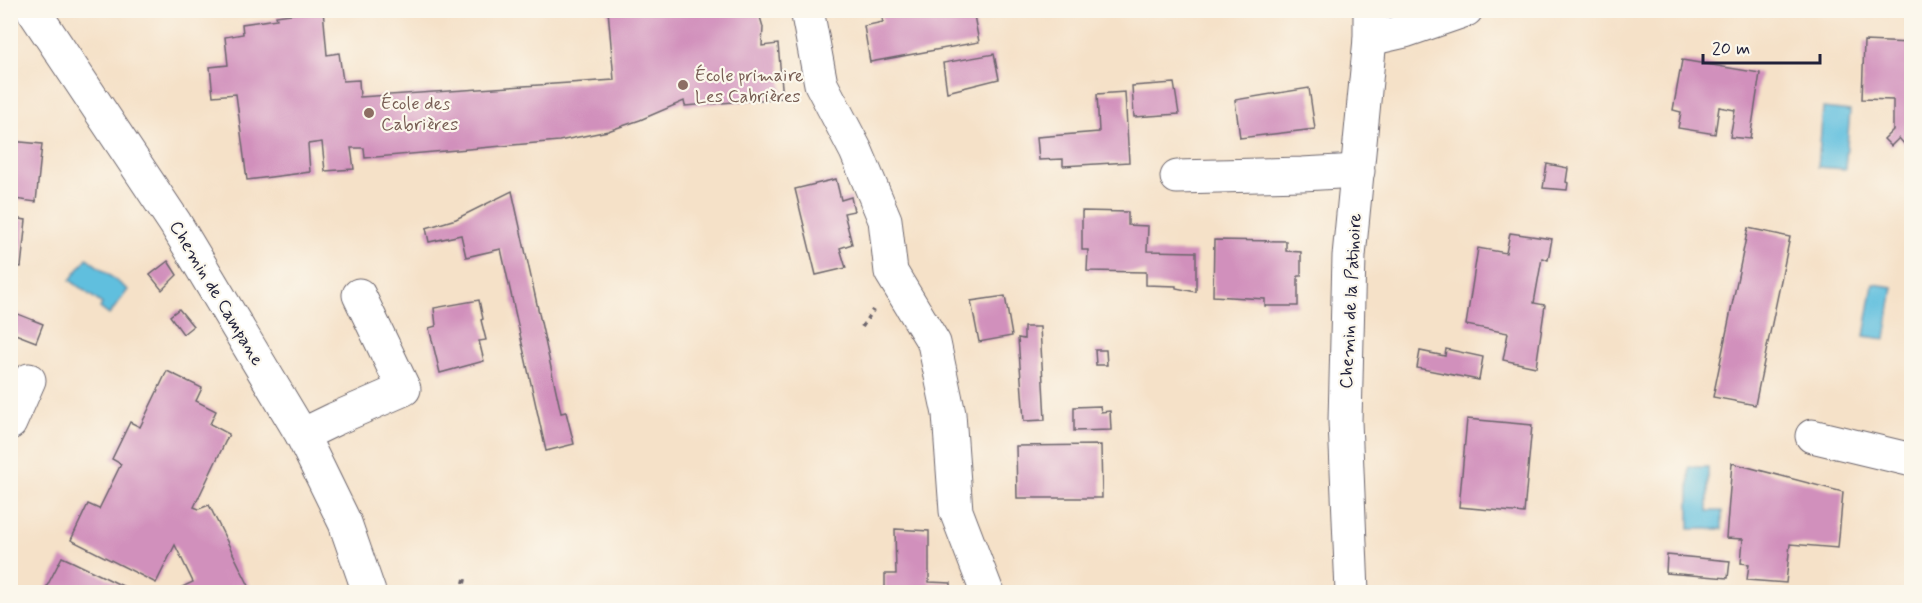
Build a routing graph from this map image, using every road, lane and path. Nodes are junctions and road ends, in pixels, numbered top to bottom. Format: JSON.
{"nodes":[{"id":1,"x":33,"y":10,"type":"edge"},
{"id":2,"x":807,"y":10,"type":"edge"},
{"id":3,"x":1466,"y":10,"type":"edge"},
{"id":4,"x":1370,"y":25,"type":"edge"},
{"id":5,"x":1358,"y":171,"type":"junction"},
{"id":6,"x":1176,"y":177,"type":"dead end"},
{"id":7,"x":358,"y":295,"type":"dead end"},
{"id":8,"x":29,"y":380,"type":"dead end"},
{"id":9,"x":10,"y":423,"type":"edge"},
{"id":10,"x":302,"y":435,"type":"junction"},
{"id":11,"x":1812,"y":436,"type":"dead end"},
{"id":12,"x":1911,"y":460,"type":"edge"},
{"id":13,"x":465,"y":579,"type":"dead end"},
{"id":14,"x":369,"y":592,"type":"edge"},
{"id":15,"x":462,"y":592,"type":"edge"},
{"id":16,"x":987,"y":592,"type":"edge"},
{"id":17,"x":1352,"y":592,"type":"edge"}],
"edges":[{"from":1,"to":10,"type":"street","name":"Chemin de Campane"},
{"from":2,"to":16,"type":"street"},
{"from":3,"to":4,"type":"street"},
{"from":4,"to":5,"type":"street","name":"Chemin de la Patinoire"},
{"from":5,"to":6,"type":"street"},
{"from":5,"to":17,"type":"street","name":"Chemin de la Patinoire"},
{"from":7,"to":10,"type":"street"},
{"from":8,"to":9,"type":"street"},
{"from":10,"to":14,"type":"street","name":"Chemin de Campane"},
{"from":11,"to":12,"type":"street"},
{"from":13,"to":15,"type":"path"}]}
